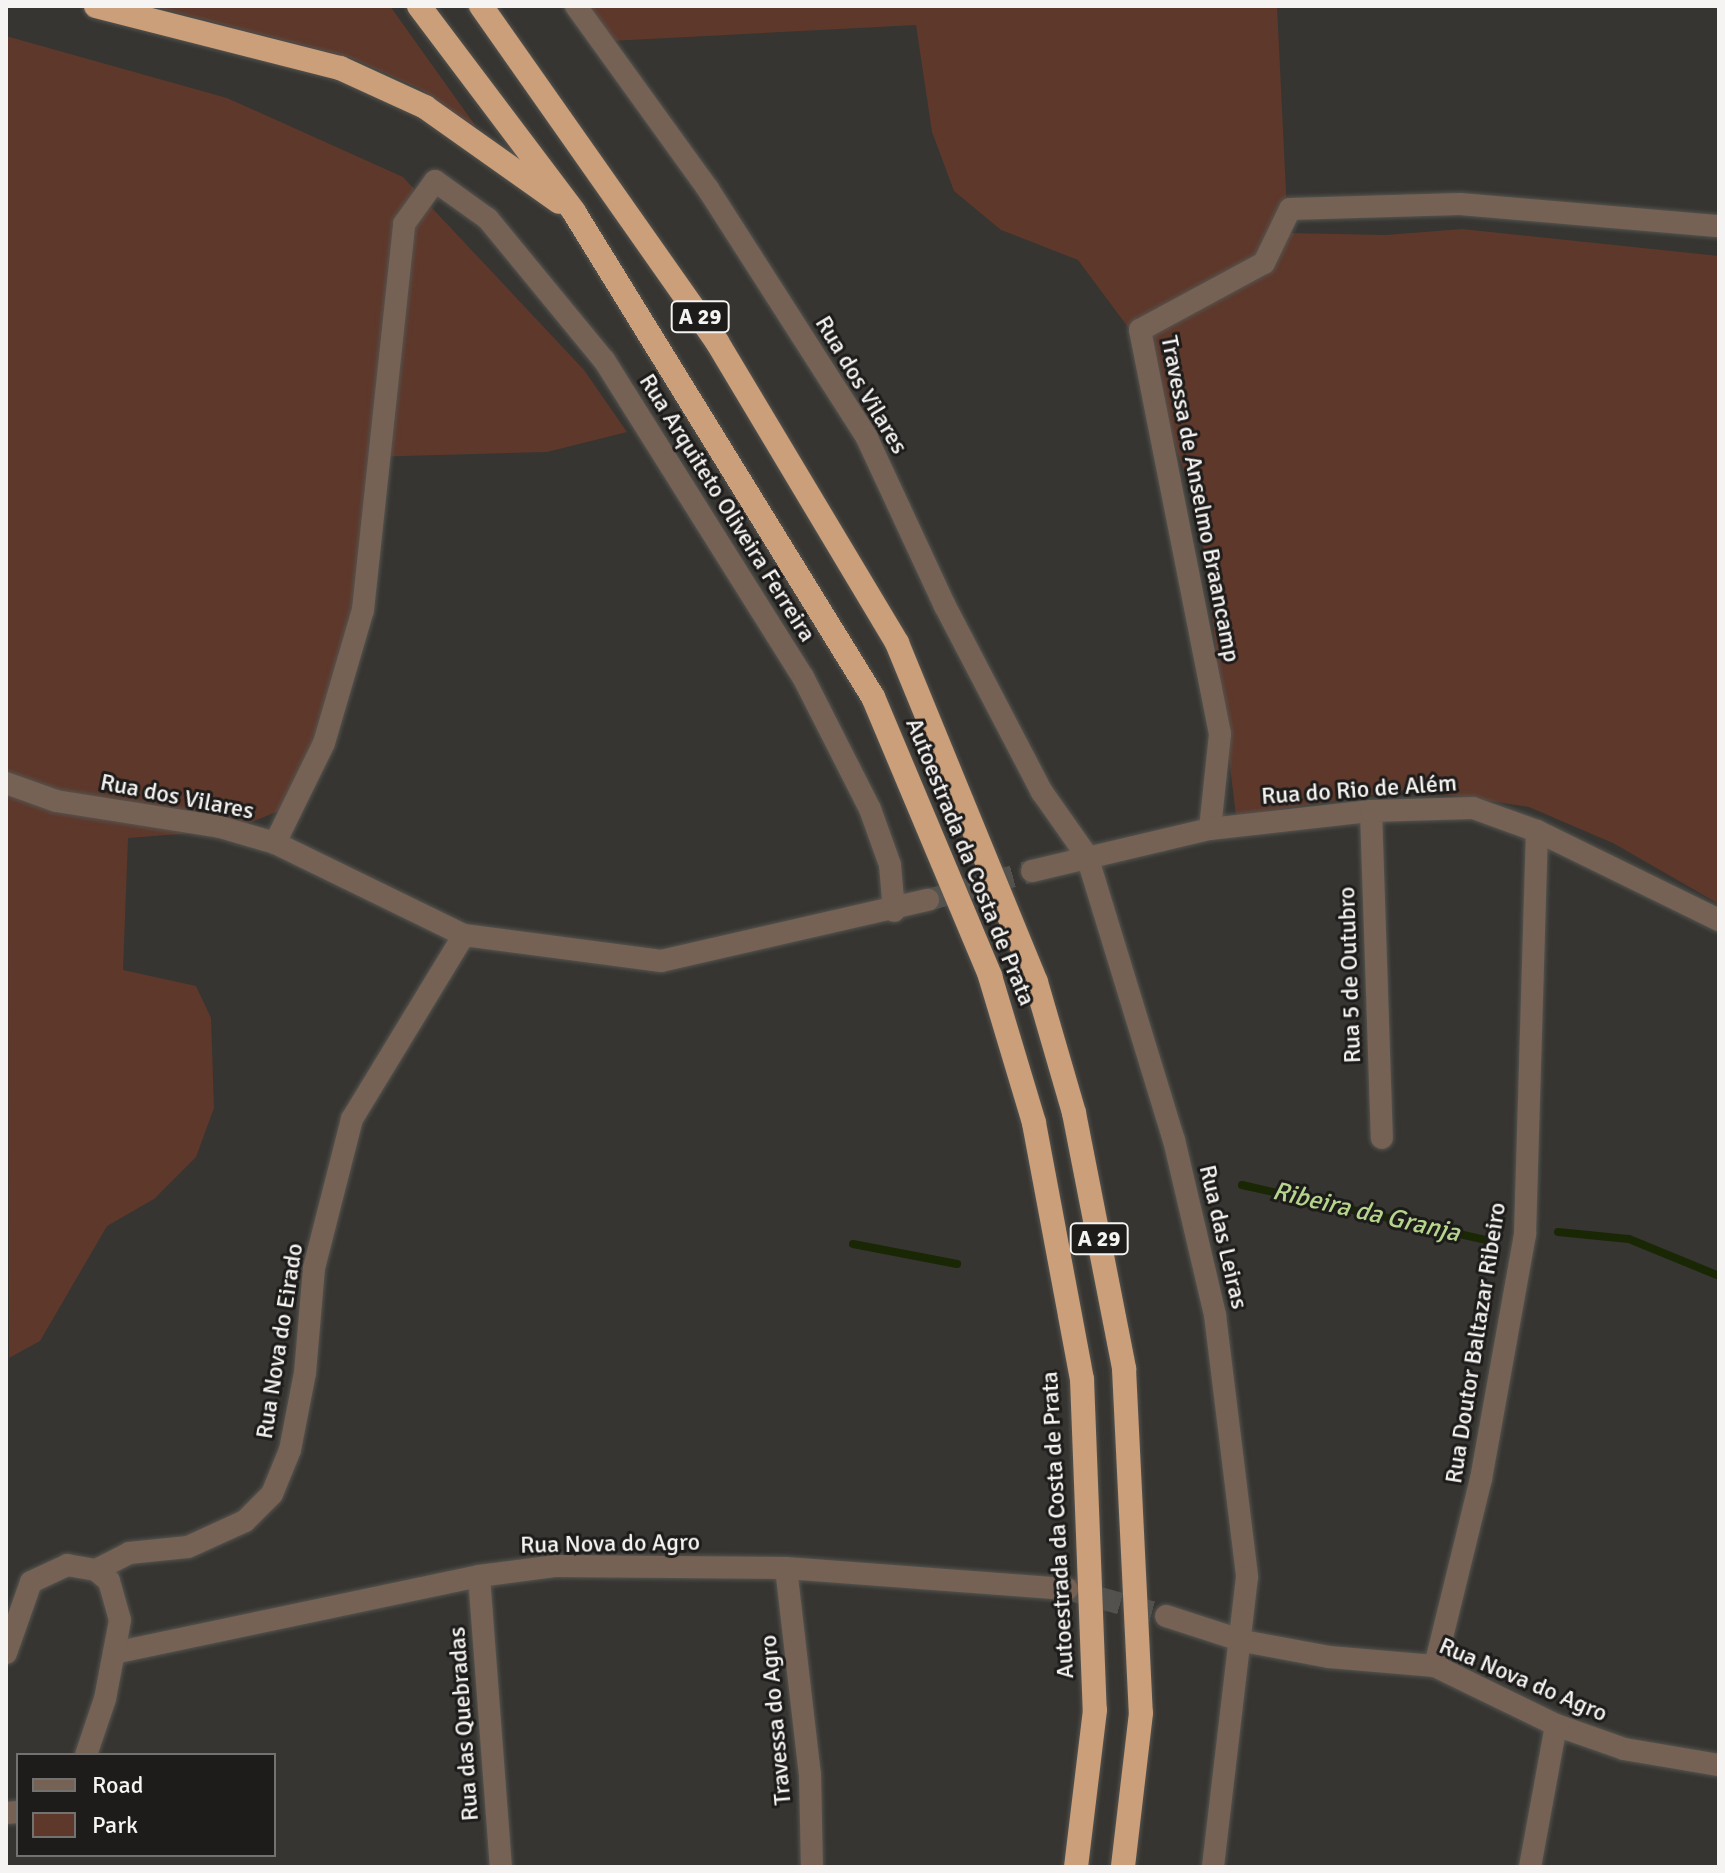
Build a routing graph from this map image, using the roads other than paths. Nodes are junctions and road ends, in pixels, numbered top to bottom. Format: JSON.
{"nodes":[{"id":1,"x":96,"y":6,"type":"edge"},
{"id":2,"x":419,"y":6,"type":"edge"},
{"id":3,"x":481,"y":6,"type":"edge"},
{"id":4,"x":576,"y":6,"type":"edge"},
{"id":5,"x":435,"y":181,"type":"joint"},
{"id":6,"x":574,"y":212,"type":"junction"},
{"id":7,"x":1719,"y":226,"type":"edge"},
{"id":8,"x":6,"y":783,"type":"edge"},
{"id":9,"x":1371,"y":811,"type":"junction"},
{"id":10,"x":1210,"y":829,"type":"junction"},
{"id":11,"x":1537,"y":831,"type":"junction"},
{"id":12,"x":275,"y":843,"type":"junction"},
{"id":13,"x":1087,"y":856,"type":"junction"},
{"id":14,"x":1032,"y":871,"type":"tunnel mouth"},
{"id":15,"x":928,"y":900,"type":"tunnel mouth"},
{"id":16,"x":894,"y":911,"type":"junction"},
{"id":17,"x":1719,"y":920,"type":"edge"},
{"id":18,"x":464,"y":935,"type":"junction"},
{"id":19,"x":1382,"y":1138,"type":"dead end"},
{"id":20,"x":786,"y":1568,"type":"junction"},
{"id":21,"x":96,"y":1570,"type":"junction"},
{"id":22,"x":479,"y":1576,"type":"junction"},
{"id":23,"x":1067,"y":1589,"type":"tunnel mouth"},
{"id":24,"x":1166,"y":1616,"type":"tunnel mouth"},
{"id":25,"x":1243,"y":1641,"type":"junction"},
{"id":26,"x":6,"y":1653,"type":"edge"},
{"id":27,"x":114,"y":1653,"type":"junction"},
{"id":28,"x":1435,"y":1666,"type":"junction"},
{"id":29,"x":1556,"y":1725,"type":"junction"},
{"id":30,"x":87,"y":1753,"type":"edge"},
{"id":31,"x":1719,"y":1765,"type":"edge"},
{"id":32,"x":501,"y":1867,"type":"edge"},
{"id":33,"x":812,"y":1867,"type":"edge"},
{"id":34,"x":1076,"y":1867,"type":"edge"},
{"id":35,"x":1123,"y":1867,"type":"edge"},
{"id":36,"x":1213,"y":1867,"type":"edge"},
{"id":37,"x":1530,"y":1867,"type":"edge"}],
"edges":[{"from":1,"to":6,"type":"highway"},
{"from":2,"to":6,"type":"highway","name":"Autoestrada da Costa de Prata","number":"A 29"},
{"from":3,"to":35,"type":"highway","name":"Autoestrada da Costa de Prata","number":"A 29"},
{"from":4,"to":13,"type":"street","name":"Rua dos Vilares"},
{"from":5,"to":12,"type":"street","name":"Rua dos Vilares"},
{"from":5,"to":16,"type":"street","name":"Rua Arquiteto Oliveira Ferreira"},
{"from":6,"to":34,"type":"highway","name":"Autoestrada da Costa de Prata","number":"A 29"},
{"from":7,"to":10,"type":"street","name":"Travessa de Anselmo Braancamp"},
{"from":8,"to":12,"type":"street","name":"Rua dos Vilares"},
{"from":9,"to":10,"type":"street","name":"Rua do Rio de Além"},
{"from":9,"to":11,"type":"street","name":"Rua do Rio de Além"},
{"from":9,"to":19,"type":"street","name":"Rua 5 de Outubro"},
{"from":10,"to":13,"type":"street","name":"Rua do Rio de Além"},
{"from":11,"to":17,"type":"street","name":"Rua do Rio de Além"},
{"from":11,"to":28,"type":"street","name":"Rua Doutor Baltazar Ribeiro"},
{"from":12,"to":18,"type":"street"},
{"from":13,"to":14,"type":"street","name":"Rua do Rio de Além"},
{"from":13,"to":25,"type":"street","name":"Rua das Leiras"},
{"from":15,"to":16,"type":"street"},
{"from":16,"to":18,"type":"street"},
{"from":18,"to":21,"type":"street","name":"Rua Nova do Eirado"},
{"from":20,"to":22,"type":"street","name":"Rua Nova do Agro"},
{"from":20,"to":23,"type":"street","name":"Rua Nova do Agro"},
{"from":20,"to":33,"type":"street","name":"Travessa do Agro"},
{"from":21,"to":26,"type":"street","name":"Rua Nova do Eirado"},
{"from":21,"to":27,"type":"street"},
{"from":22,"to":27,"type":"street","name":"Rua Nova do Agro"},
{"from":22,"to":32,"type":"street","name":"Rua das Quebradas"},
{"from":24,"to":25,"type":"street","name":"Rua Nova do Agro"},
{"from":25,"to":28,"type":"street","name":"Rua Nova do Agro"},
{"from":25,"to":36,"type":"street","name":"Rua das Leiras"},
{"from":27,"to":30,"type":"street"},
{"from":28,"to":29,"type":"street","name":"Rua Nova do Agro"},
{"from":29,"to":31,"type":"street","name":"Rua Nova do Agro"},
{"from":29,"to":37,"type":"street"}]}
